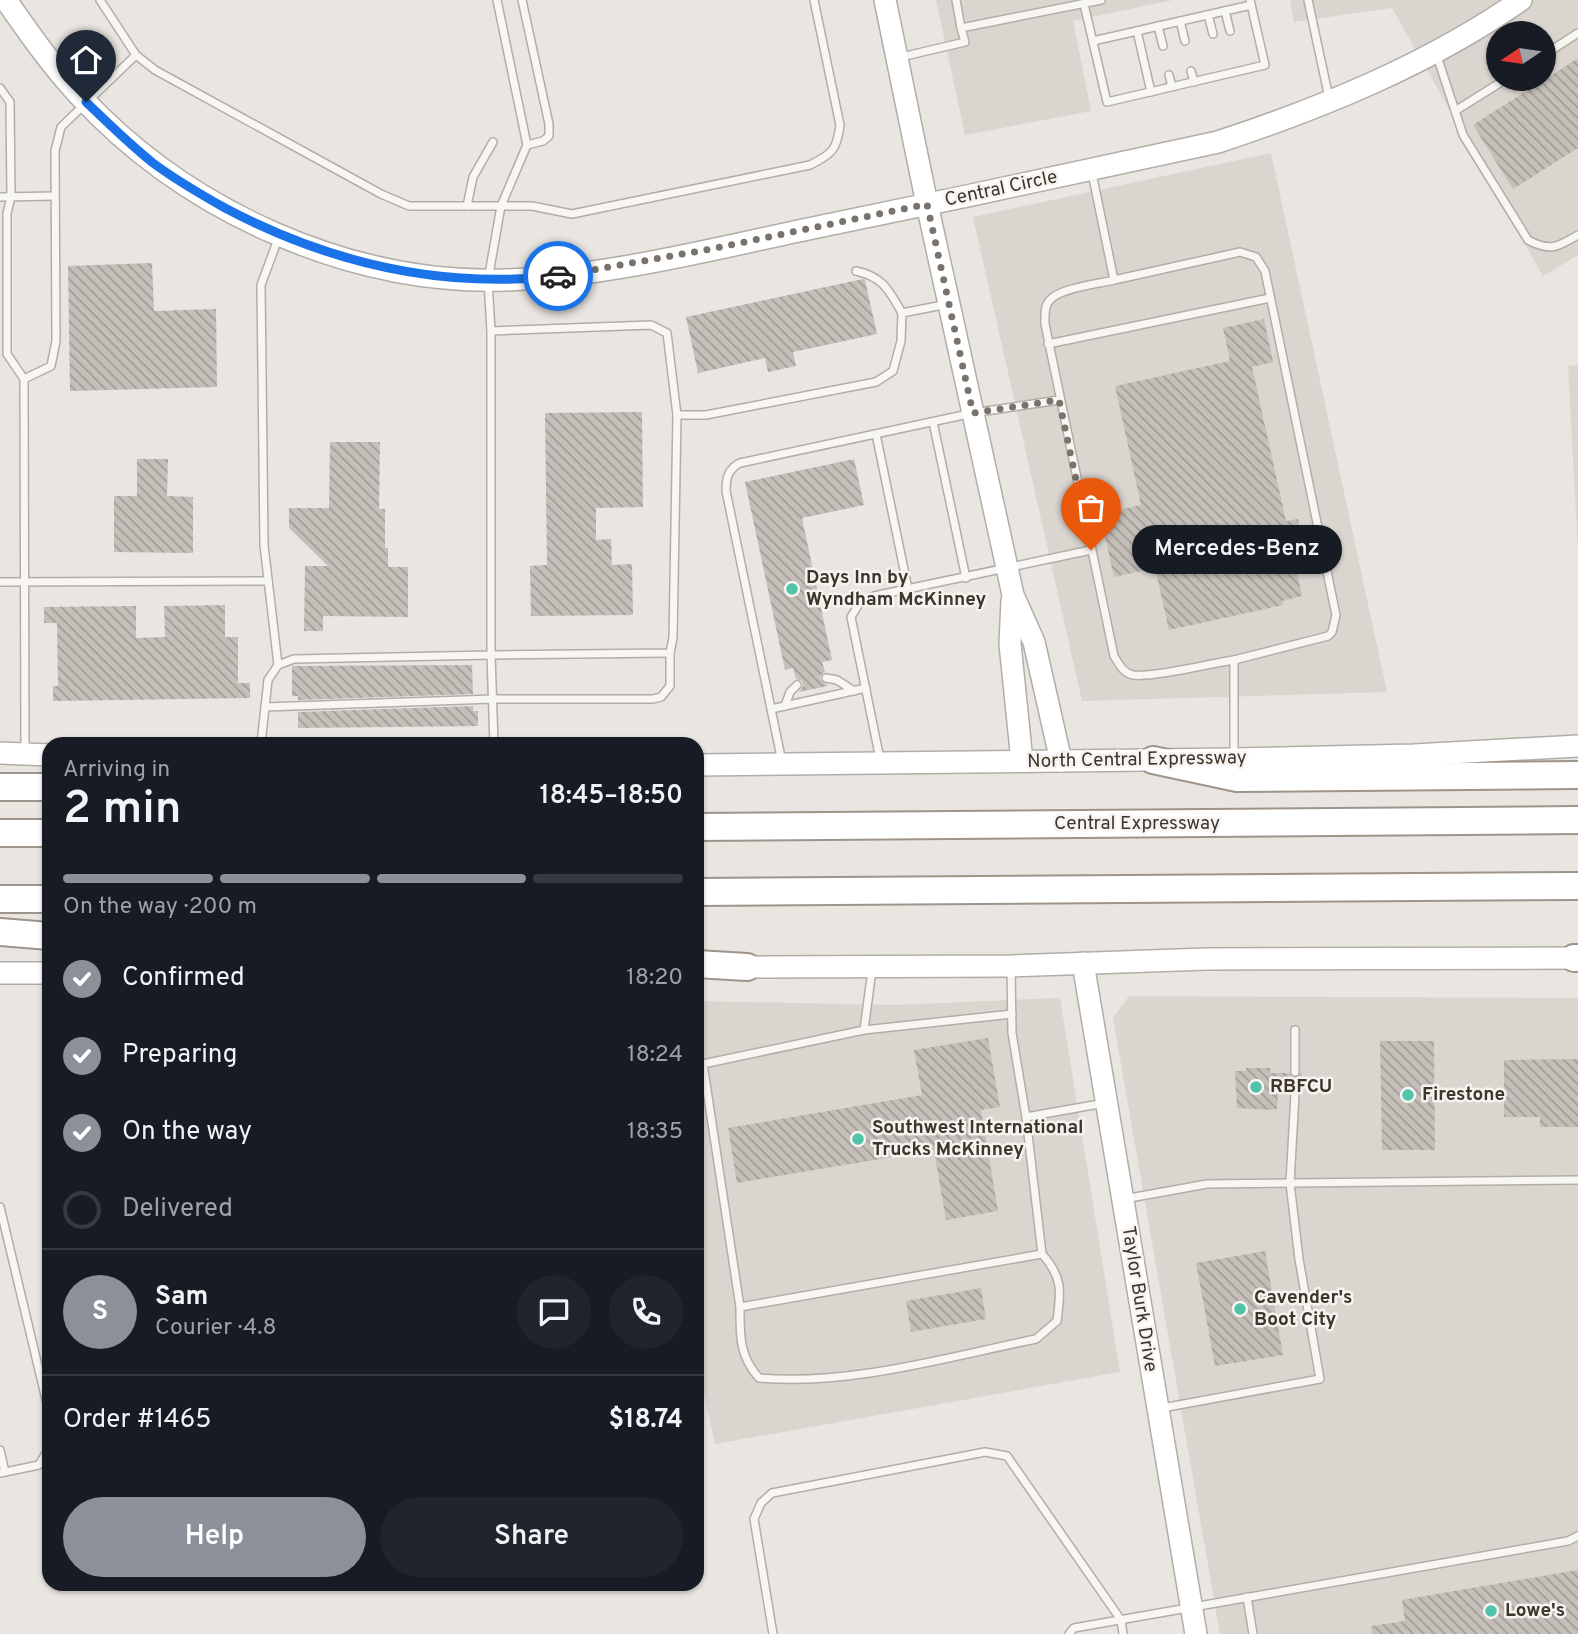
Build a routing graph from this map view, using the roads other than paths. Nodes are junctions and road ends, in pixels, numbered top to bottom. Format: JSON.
{"nodes":[{"id":1,"x":6,"y":0,"type":"edge"},
{"id":2,"x":100,"y":0,"type":"edge"},
{"id":3,"x":497,"y":0,"type":"edge"},
{"id":4,"x":522,"y":0,"type":"edge"},
{"id":5,"x":814,"y":0,"type":"edge"},
{"id":6,"x":885,"y":0,"type":"edge"},
{"id":7,"x":956,"y":0,"type":"edge"},
{"id":8,"x":1101,"y":0,"type":"edge"},
{"id":9,"x":1308,"y":0,"type":"edge"},
{"id":10,"x":1521,"y":0,"type":"edge"},
{"id":11,"x":1250,"y":3,"type":"edge"},
{"id":12,"x":1084,"y":4,"type":"junction"},
{"id":13,"x":1225,"y":11,"type":"junction"},
{"id":14,"x":1208,"y":15,"type":"junction"},
{"id":15,"x":1180,"y":21,"type":"junction"},
{"id":16,"x":1158,"y":26,"type":"junction"},
{"id":17,"x":961,"y":28,"type":"junction"},
{"id":18,"x":1138,"y":31,"type":"junction"},
{"id":19,"x":1230,"y":31,"type":"dead end"},
{"id":20,"x":1578,"y":33,"type":"edge"},
{"id":21,"x":1213,"y":34,"type":"dead end"},
{"id":22,"x":1093,"y":41,"type":"junction"},
{"id":23,"x":1185,"y":41,"type":"dead end"},
{"id":24,"x":1163,"y":46,"type":"dead end"},
{"id":25,"x":1556,"y":47,"type":"edge"},
{"id":26,"x":1436,"y":52,"type":"junction"},
{"id":27,"x":136,"y":55,"type":"junction"},
{"id":28,"x":897,"y":58,"type":"junction"},
{"id":29,"x":1237,"y":61,"type":"dead end"},
{"id":30,"x":1220,"y":65,"type":"dead end"},
{"id":31,"x":1191,"y":71,"type":"dead end"},
{"id":32,"x":1240,"y":71,"type":"junction"},
{"id":33,"x":1169,"y":75,"type":"dead end"},
{"id":34,"x":1222,"y":75,"type":"junction"},
{"id":35,"x":1194,"y":82,"type":"junction"},
{"id":36,"x":1172,"y":87,"type":"junction"},
{"id":37,"x":0,"y":88,"type":"edge"},
{"id":38,"x":1487,"y":91,"type":"edge"},
{"id":39,"x":1152,"y":92,"type":"junction"},
{"id":40,"x":86,"y":102,"type":"junction"},
{"id":41,"x":1330,"y":103,"type":"junction"},
{"id":42,"x":1455,"y":111,"type":"junction"},
{"id":43,"x":492,"y":142,"type":"dead end"},
{"id":44,"x":527,"y":145,"type":"junction"},
{"id":45,"x":1091,"y":170,"type":"junction"},
{"id":46,"x":55,"y":196,"type":"junction"},
{"id":47,"x":0,"y":197,"type":"edge"},
{"id":48,"x":11,"y":197,"type":"junction"},
{"id":49,"x":927,"y":204,"type":"junction"},
{"id":50,"x":467,"y":206,"type":"junction"},
{"id":51,"x":501,"y":206,"type":"junction"},
{"id":52,"x":279,"y":235,"type":"junction"},
{"id":53,"x":1578,"y":235,"type":"edge"},
{"id":54,"x":856,"y":271,"type":"dead end"},
{"id":55,"x":488,"y":280,"type":"junction"},
{"id":56,"x":1114,"y":280,"type":"junction"},
{"id":57,"x":1270,"y":298,"type":"junction"},
{"id":58,"x":948,"y":304,"type":"junction"},
{"id":59,"x":902,"y":313,"type":"junction"},
{"id":60,"x":491,"y":331,"type":"junction"},
{"id":61,"x":1048,"y":344,"type":"junction"},
{"id":62,"x":24,"y":379,"type":"junction"},
{"id":63,"x":1059,"y":400,"type":"junction"},
{"id":64,"x":973,"y":413,"type":"junction"},
{"id":65,"x":677,"y":415,"type":"junction"},
{"id":66,"x":933,"y":422,"type":"junction"},
{"id":67,"x":876,"y":434,"type":"junction"},
{"id":68,"x":1091,"y":550,"type":"junction"},
{"id":69,"x":1007,"y":569,"type":"junction"},
{"id":70,"x":966,"y":578,"type":"junction"},
{"id":71,"x":268,"y":581,"type":"junction"},
{"id":72,"x":0,"y":582,"type":"edge"},
{"id":73,"x":24,"y":582,"type":"junction"},
{"id":74,"x":908,"y":589,"type":"junction"},
{"id":75,"x":1013,"y":595,"type":"junction"},
{"id":76,"x":670,"y":653,"type":"junction"},
{"id":77,"x":491,"y":655,"type":"junction"},
{"id":78,"x":1234,"y":660,"type":"junction"},
{"id":79,"x":278,"y":665,"type":"junction"},
{"id":80,"x":826,"y":678,"type":"dead end"},
{"id":81,"x":797,"y":685,"type":"dead end"},
{"id":82,"x":866,"y":688,"type":"junction"},
{"id":83,"x":854,"y":691,"type":"junction"},
{"id":84,"x":493,"y":699,"type":"junction"},
{"id":85,"x":785,"y":706,"type":"junction"},
{"id":86,"x":265,"y":707,"type":"junction"},
{"id":87,"x":771,"y":709,"type":"junction"},
{"id":88,"x":262,"y":737,"type":"edge"},
{"id":89,"x":494,"y":737,"type":"edge"},
{"id":90,"x":1578,"y":746,"type":"edge"},
{"id":91,"x":0,"y":753,"type":"edge"},
{"id":92,"x":25,"y":754,"type":"junction"},
{"id":93,"x":42,"y":755,"type":"edge"},
{"id":94,"x":1153,"y":760,"type":"junction"},
{"id":95,"x":1234,"y":760,"type":"junction"},
{"id":96,"x":1022,"y":761,"type":"junction"},
{"id":97,"x":1061,"y":761,"type":"junction"},
{"id":98,"x":881,"y":762,"type":"junction"},
{"id":99,"x":782,"y":763,"type":"junction"},
{"id":100,"x":704,"y":765,"type":"edge"},
{"id":101,"x":1578,"y":775,"type":"edge"},
{"id":102,"x":0,"y":787,"type":"edge"},
{"id":103,"x":42,"y":787,"type":"edge"},
{"id":104,"x":1578,"y":820,"type":"edge"},
{"id":105,"x":704,"y":827,"type":"edge"},
{"id":106,"x":0,"y":833,"type":"edge"},
{"id":107,"x":42,"y":833,"type":"edge"},
{"id":108,"x":1578,"y":887,"type":"edge"},
{"id":109,"x":704,"y":892,"type":"edge"},
{"id":110,"x":0,"y":899,"type":"edge"},
{"id":111,"x":42,"y":899,"type":"edge"},
{"id":112,"x":0,"y":932,"type":"edge"},
{"id":113,"x":42,"y":935,"type":"edge"},
{"id":114,"x":1577,"y":958,"type":"edge"},
{"id":115,"x":1083,"y":963,"type":"junction"},
{"id":116,"x":872,"y":965,"type":"junction"},
{"id":117,"x":704,"y":966,"type":"edge"},
{"id":118,"x":1011,"y":966,"type":"junction"},
{"id":119,"x":747,"y":967,"type":"joint"},
{"id":120,"x":0,"y":973,"type":"edge"},
{"id":121,"x":42,"y":973,"type":"edge"},
{"id":122,"x":1012,"y":1014,"type":"junction"},
{"id":123,"x":864,"y":1030,"type":"junction"},
{"id":124,"x":1295,"y":1030,"type":"dead end"},
{"id":125,"x":704,"y":1064,"type":"edge"},
{"id":126,"x":704,"y":1071,"type":"edge"},
{"id":127,"x":1295,"y":1073,"type":"dead end"},
{"id":128,"x":1296,"y":1094,"type":"dead end"},
{"id":129,"x":1107,"y":1103,"type":"junction"},
{"id":130,"x":1026,"y":1117,"type":"junction"},
{"id":131,"x":1578,"y":1180,"type":"edge"},
{"id":132,"x":1290,"y":1183,"type":"junction"},
{"id":133,"x":1123,"y":1199,"type":"junction"},
{"id":134,"x":0,"y":1207,"type":"edge"},
{"id":135,"x":1042,"y":1254,"type":"junction"},
{"id":136,"x":740,"y":1307,"type":"junction"},
{"id":137,"x":42,"y":1383,"type":"edge"},
{"id":138,"x":1158,"y":1409,"type":"junction"},
{"id":139,"x":0,"y":1450,"type":"edge"},
{"id":140,"x":42,"y":1460,"type":"edge"},
{"id":141,"x":2,"y":1472,"type":"edge"},
{"id":142,"x":1578,"y":1536,"type":"edge"},
{"id":143,"x":1568,"y":1541,"type":"junction"},
{"id":144,"x":1578,"y":1543,"type":"edge"},
{"id":145,"x":1247,"y":1597,"type":"junction"},
{"id":146,"x":1191,"y":1607,"type":"junction"},
{"id":147,"x":1121,"y":1620,"type":"junction"},
{"id":148,"x":773,"y":1634,"type":"edge"},
{"id":149,"x":1069,"y":1634,"type":"edge"},
{"id":150,"x":1123,"y":1634,"type":"edge"},
{"id":151,"x":1196,"y":1634,"type":"edge"},
{"id":152,"x":1253,"y":1634,"type":"edge"}],
"edges":[{"from":1,"to":40,"type":"street","name":"Central Circle"},
{"from":2,"to":27,"type":"lane"},
{"from":3,"to":44,"type":"lane"},
{"from":4,"to":44,"type":"lane"},
{"from":5,"to":51,"type":"lane"},
{"from":6,"to":28,"type":"street"},
{"from":7,"to":17,"type":"lane"},
{"from":8,"to":12,"type":"lane"},
{"from":9,"to":41,"type":"lane"},
{"from":10,"to":26,"type":"street","name":"Central Circle"},
{"from":11,"to":13,"type":"lane"},
{"from":11,"to":32,"type":"lane"},
{"from":12,"to":17,"type":"lane"},
{"from":12,"to":22,"type":"lane"},
{"from":13,"to":14,"type":"lane"},
{"from":13,"to":19,"type":"lane"},
{"from":14,"to":15,"type":"lane"},
{"from":14,"to":21,"type":"lane"},
{"from":15,"to":16,"type":"lane"},
{"from":15,"to":23,"type":"lane"},
{"from":16,"to":18,"type":"lane"},
{"from":16,"to":24,"type":"lane"},
{"from":17,"to":28,"type":"lane"},
{"from":18,"to":22,"type":"lane"},
{"from":18,"to":39,"type":"lane"},
{"from":20,"to":25,"type":"lane"},
{"from":22,"to":39,"type":"lane"},
{"from":26,"to":41,"type":"street","name":"Central Circle"},
{"from":26,"to":42,"type":"lane"},
{"from":27,"to":40,"type":"lane"},
{"from":27,"to":50,"type":"lane"},
{"from":28,"to":49,"type":"street"},
{"from":29,"to":32,"type":"lane"},
{"from":30,"to":34,"type":"lane"},
{"from":31,"to":35,"type":"lane"},
{"from":32,"to":34,"type":"lane"},
{"from":33,"to":36,"type":"lane"},
{"from":34,"to":35,"type":"lane"},
{"from":35,"to":36,"type":"lane"},
{"from":36,"to":39,"type":"lane"},
{"from":37,"to":48,"type":"lane"},
{"from":38,"to":42,"type":"lane"},
{"from":40,"to":46,"type":"lane"},
{"from":40,"to":52,"type":"street","name":"Central Circle"},
{"from":41,"to":45,"type":"street","name":"Central Circle"},
{"from":42,"to":53,"type":"lane"},
{"from":43,"to":50,"type":"lane"},
{"from":44,"to":51,"type":"lane"},
{"from":45,"to":49,"type":"street","name":"Central Circle"},
{"from":45,"to":56,"type":"lane"},
{"from":46,"to":48,"type":"lane"},
{"from":46,"to":62,"type":"lane"},
{"from":47,"to":48,"type":"lane"},
{"from":48,"to":62,"type":"lane"},
{"from":49,"to":55,"type":"street","name":"Central Circle"},
{"from":49,"to":58,"type":"street"},
{"from":50,"to":51,"type":"lane"},
{"from":51,"to":55,"type":"lane"},
{"from":52,"to":55,"type":"street","name":"Central Circle"},
{"from":52,"to":71,"type":"lane"},
{"from":54,"to":59,"type":"lane"},
{"from":55,"to":60,"type":"lane"},
{"from":56,"to":57,"type":"lane"},
{"from":56,"to":61,"type":"lane"},
{"from":57,"to":61,"type":"lane"},
{"from":57,"to":78,"type":"lane"},
{"from":58,"to":59,"type":"lane"},
{"from":58,"to":64,"type":"street"},
{"from":59,"to":65,"type":"lane"},
{"from":60,"to":65,"type":"lane"},
{"from":60,"to":77,"type":"lane"},
{"from":61,"to":63,"type":"lane"},
{"from":62,"to":73,"type":"lane"},
{"from":63,"to":64,"type":"lane"},
{"from":63,"to":68,"type":"lane"},
{"from":64,"to":66,"type":"lane"},
{"from":64,"to":69,"type":"street"},
{"from":65,"to":76,"type":"lane"},
{"from":66,"to":67,"type":"lane"},
{"from":66,"to":70,"type":"lane"},
{"from":67,"to":74,"type":"lane"},
{"from":67,"to":87,"type":"lane"},
{"from":68,"to":69,"type":"lane"},
{"from":68,"to":78,"type":"lane"},
{"from":69,"to":70,"type":"lane"},
{"from":69,"to":75,"type":"street"},
{"from":70,"to":74,"type":"lane"},
{"from":71,"to":73,"type":"lane"},
{"from":71,"to":79,"type":"lane"},
{"from":72,"to":73,"type":"lane"},
{"from":73,"to":92,"type":"lane"},
{"from":74,"to":82,"type":"lane"},
{"from":75,"to":96,"type":"street"},
{"from":75,"to":97,"type":"street"},
{"from":76,"to":77,"type":"lane"},
{"from":76,"to":84,"type":"lane"},
{"from":77,"to":79,"type":"lane"},
{"from":77,"to":84,"type":"lane"},
{"from":78,"to":95,"type":"lane"},
{"from":79,"to":86,"type":"lane"},
{"from":80,"to":83,"type":"lane"},
{"from":81,"to":85,"type":"lane"},
{"from":82,"to":83,"type":"lane"},
{"from":82,"to":98,"type":"lane"},
{"from":83,"to":85,"type":"lane"},
{"from":84,"to":86,"type":"lane"},
{"from":84,"to":89,"type":"lane"},
{"from":85,"to":87,"type":"lane"},
{"from":86,"to":88,"type":"lane"},
{"from":87,"to":99,"type":"lane"},
{"from":90,"to":95,"type":"street","name":"North Central Expressway"},
{"from":91,"to":92,"type":"street"},
{"from":92,"to":93,"type":"street"},
{"from":94,"to":95,"type":"street","name":"North Central Expressway"},
{"from":94,"to":97,"type":"street","name":"North Central Expressway"},
{"from":94,"to":101,"type":"highway"},
{"from":96,"to":97,"type":"street","name":"North Central Expressway"},
{"from":96,"to":98,"type":"street","name":"North Central Expressway"},
{"from":98,"to":99,"type":"street","name":"North Central Expressway"},
{"from":99,"to":100,"type":"street","name":"North Central Expressway"},
{"from":102,"to":103,"type":"highway"},
{"from":104,"to":105,"type":"highway","name":"Central Expressway"},
{"from":106,"to":107,"type":"highway"},
{"from":108,"to":109,"type":"highway"},
{"from":110,"to":111,"type":"highway"},
{"from":112,"to":113,"type":"highway"},
{"from":114,"to":115,"type":"street"},
{"from":115,"to":118,"type":"street"},
{"from":115,"to":129,"type":"street","name":"Taylor Burk Drive"},
{"from":116,"to":118,"type":"street"},
{"from":116,"to":119,"type":"street"},
{"from":116,"to":123,"type":"lane"},
{"from":117,"to":119,"type":"highway"},
{"from":118,"to":122,"type":"lane"},
{"from":120,"to":121,"type":"street"},
{"from":122,"to":123,"type":"lane"},
{"from":122,"to":130,"type":"lane"},
{"from":123,"to":125,"type":"lane"},
{"from":124,"to":127,"type":"lane"},
{"from":126,"to":136,"type":"lane"},
{"from":128,"to":132,"type":"lane"},
{"from":129,"to":130,"type":"lane"},
{"from":129,"to":133,"type":"street","name":"Taylor Burk Drive"},
{"from":130,"to":135,"type":"lane"},
{"from":131,"to":132,"type":"lane"},
{"from":132,"to":133,"type":"lane"},
{"from":132,"to":138,"type":"lane"},
{"from":133,"to":138,"type":"street","name":"Taylor Burk Drive"},
{"from":134,"to":137,"type":"lane"},
{"from":135,"to":136,"type":"lane"},
{"from":135,"to":136,"type":"lane"},
{"from":138,"to":146,"type":"street","name":"Taylor Burk Drive"},
{"from":139,"to":141,"type":"lane"},
{"from":140,"to":141,"type":"lane"},
{"from":142,"to":143,"type":"lane"},
{"from":143,"to":144,"type":"lane"},
{"from":143,"to":145,"type":"lane"},
{"from":145,"to":146,"type":"lane"},
{"from":145,"to":152,"type":"lane"},
{"from":146,"to":147,"type":"lane"},
{"from":146,"to":151,"type":"street","name":"Taylor Burk Drive"},
{"from":147,"to":148,"type":"lane"},
{"from":147,"to":149,"type":"lane"},
{"from":147,"to":150,"type":"lane"}]}
